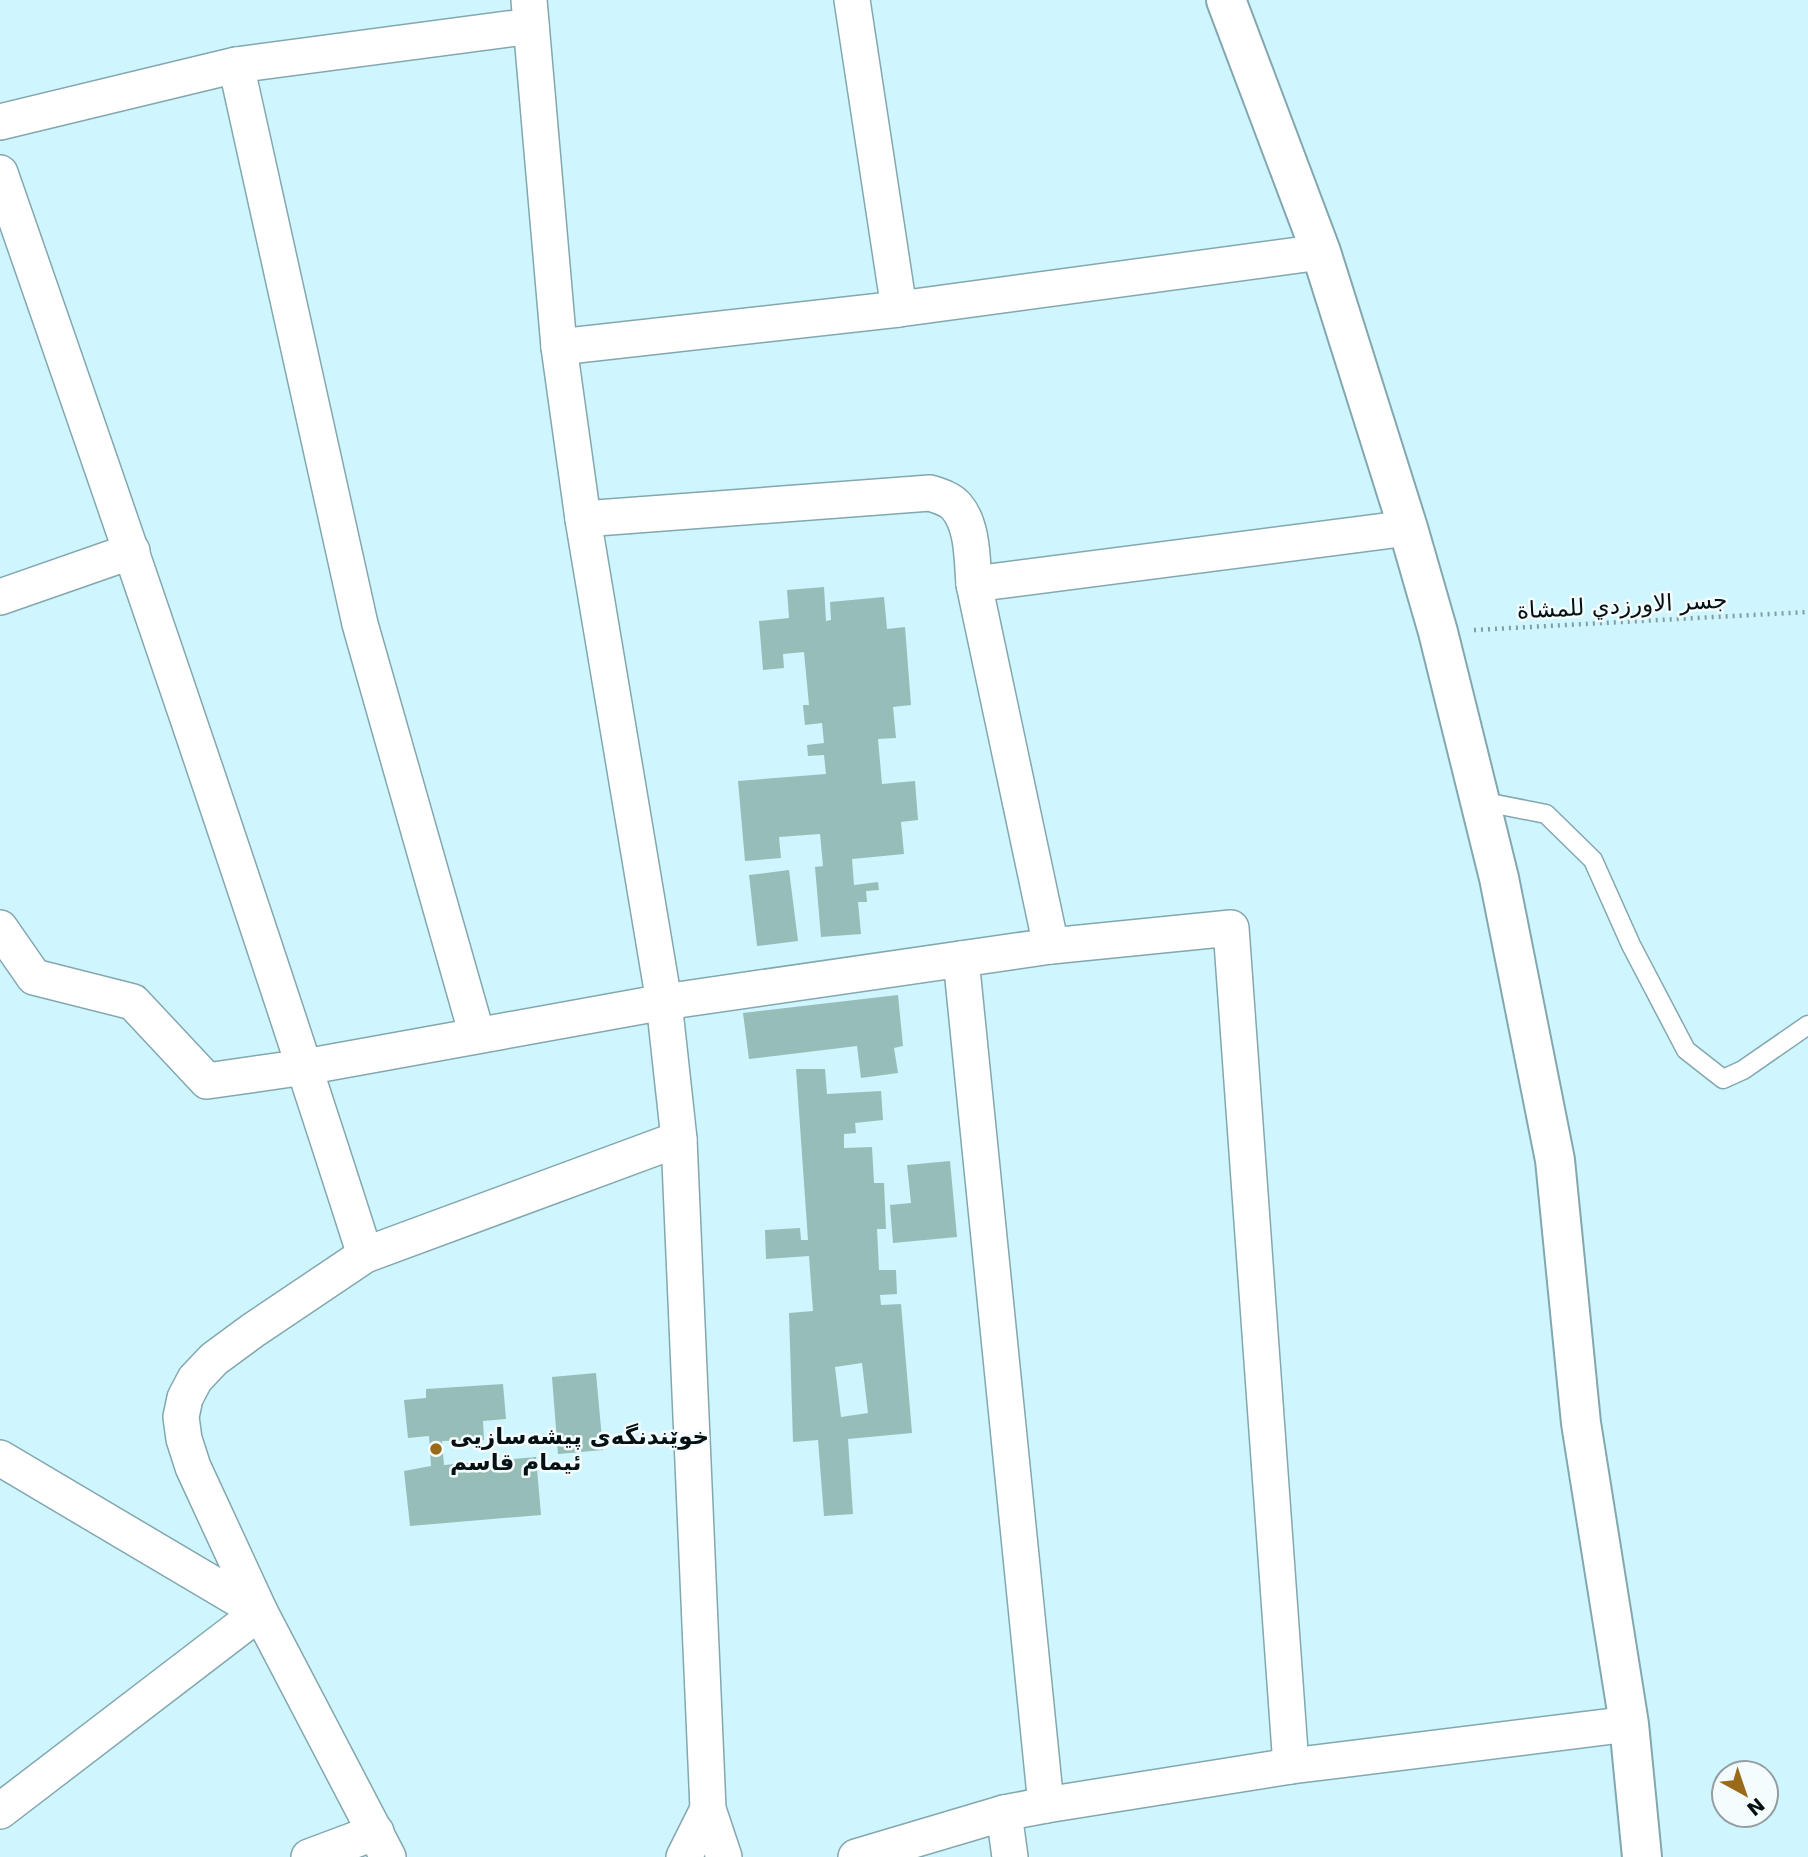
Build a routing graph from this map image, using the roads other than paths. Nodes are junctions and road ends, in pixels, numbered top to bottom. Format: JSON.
{"nodes":[{"id":1,"x":852,"y":0,"type":"edge"},
{"id":2,"x":1226,"y":0,"type":"edge"},
{"id":3,"x":530,"y":13,"type":"edge"},
{"id":4,"x":236,"y":65,"type":"junction"},
{"id":5,"x":0,"y":122,"type":"edge"},
{"id":6,"x":0,"y":173,"type":"edge"},
{"id":7,"x":1321,"y":252,"type":"junction"},
{"id":8,"x":899,"y":309,"type":"junction"},
{"id":9,"x":559,"y":347,"type":"junction"},
{"id":10,"x":583,"y":519,"type":"junction"},
{"id":11,"x":1408,"y":528,"type":"junction"},
{"id":12,"x":132,"y":551,"type":"junction"},
{"id":13,"x":975,"y":584,"type":"junction"},
{"id":14,"x":0,"y":597,"type":"edge"},
{"id":15,"x":1480,"y":801,"type":"junction"},
{"id":16,"x":0,"y":928,"type":"edge"},
{"id":17,"x":1051,"y":946,"type":"junction"},
{"id":18,"x":961,"y":959,"type":"junction"},
{"id":19,"x":664,"y":1002,"type":"junction"},
{"id":20,"x":1808,"y":1025,"type":"edge"},
{"id":21,"x":477,"y":1035,"type":"junction"},
{"id":22,"x":305,"y":1067,"type":"junction"},
{"id":23,"x":679,"y":1139,"type":"junction"},
{"id":24,"x":365,"y":1255,"type":"junction"},
{"id":25,"x":0,"y":1458,"type":"edge"},
{"id":26,"x":260,"y":1612,"type":"junction"},
{"id":27,"x":1629,"y":1724,"type":"junction"},
{"id":28,"x":1291,"y":1766,"type":"junction"},
{"id":29,"x":1046,"y":1805,"type":"junction"},
{"id":30,"x":708,"y":1809,"type":"junction"},
{"id":31,"x":0,"y":1811,"type":"edge"},
{"id":32,"x":1004,"y":1813,"type":"junction"},
{"id":33,"x":382,"y":1845,"type":"edge"},
{"id":34,"x":309,"y":1857,"type":"edge"},
{"id":35,"x":684,"y":1857,"type":"edge"},
{"id":36,"x":724,"y":1857,"type":"edge"},
{"id":37,"x":856,"y":1857,"type":"edge"},
{"id":38,"x":1010,"y":1857,"type":"edge"},
{"id":39,"x":1642,"y":1857,"type":"edge"}],
"edges":[{"from":1,"to":8,"type":"street"},
{"from":2,"to":7,"type":"street"},
{"from":3,"to":4,"type":"street"},
{"from":3,"to":9,"type":"street"},
{"from":4,"to":5,"type":"street"},
{"from":4,"to":21,"type":"street"},
{"from":6,"to":12,"type":"street"},
{"from":7,"to":8,"type":"street"},
{"from":7,"to":11,"type":"street"},
{"from":8,"to":9,"type":"street"},
{"from":9,"to":10,"type":"street"},
{"from":10,"to":13,"type":"street"},
{"from":10,"to":19,"type":"street"},
{"from":11,"to":13,"type":"street"},
{"from":11,"to":15,"type":"street"},
{"from":12,"to":14,"type":"street"},
{"from":12,"to":22,"type":"street"},
{"from":13,"to":17,"type":"street"},
{"from":15,"to":20,"type":"lane"},
{"from":15,"to":27,"type":"street"},
{"from":16,"to":22,"type":"street"},
{"from":17,"to":18,"type":"street"},
{"from":17,"to":28,"type":"street"},
{"from":18,"to":19,"type":"street"},
{"from":18,"to":29,"type":"street"},
{"from":19,"to":21,"type":"street"},
{"from":19,"to":23,"type":"street"},
{"from":21,"to":22,"type":"street"},
{"from":22,"to":24,"type":"street"},
{"from":23,"to":24,"type":"street"},
{"from":23,"to":30,"type":"street"},
{"from":24,"to":26,"type":"street"},
{"from":25,"to":26,"type":"street"},
{"from":26,"to":31,"type":"street"},
{"from":26,"to":33,"type":"street"},
{"from":27,"to":28,"type":"street"},
{"from":27,"to":39,"type":"street"},
{"from":28,"to":29,"type":"street"},
{"from":29,"to":32,"type":"street"},
{"from":30,"to":35,"type":"street"},
{"from":30,"to":36,"type":"street"},
{"from":32,"to":37,"type":"street"},
{"from":32,"to":38,"type":"street"},
{"from":33,"to":34,"type":"street"}]}
